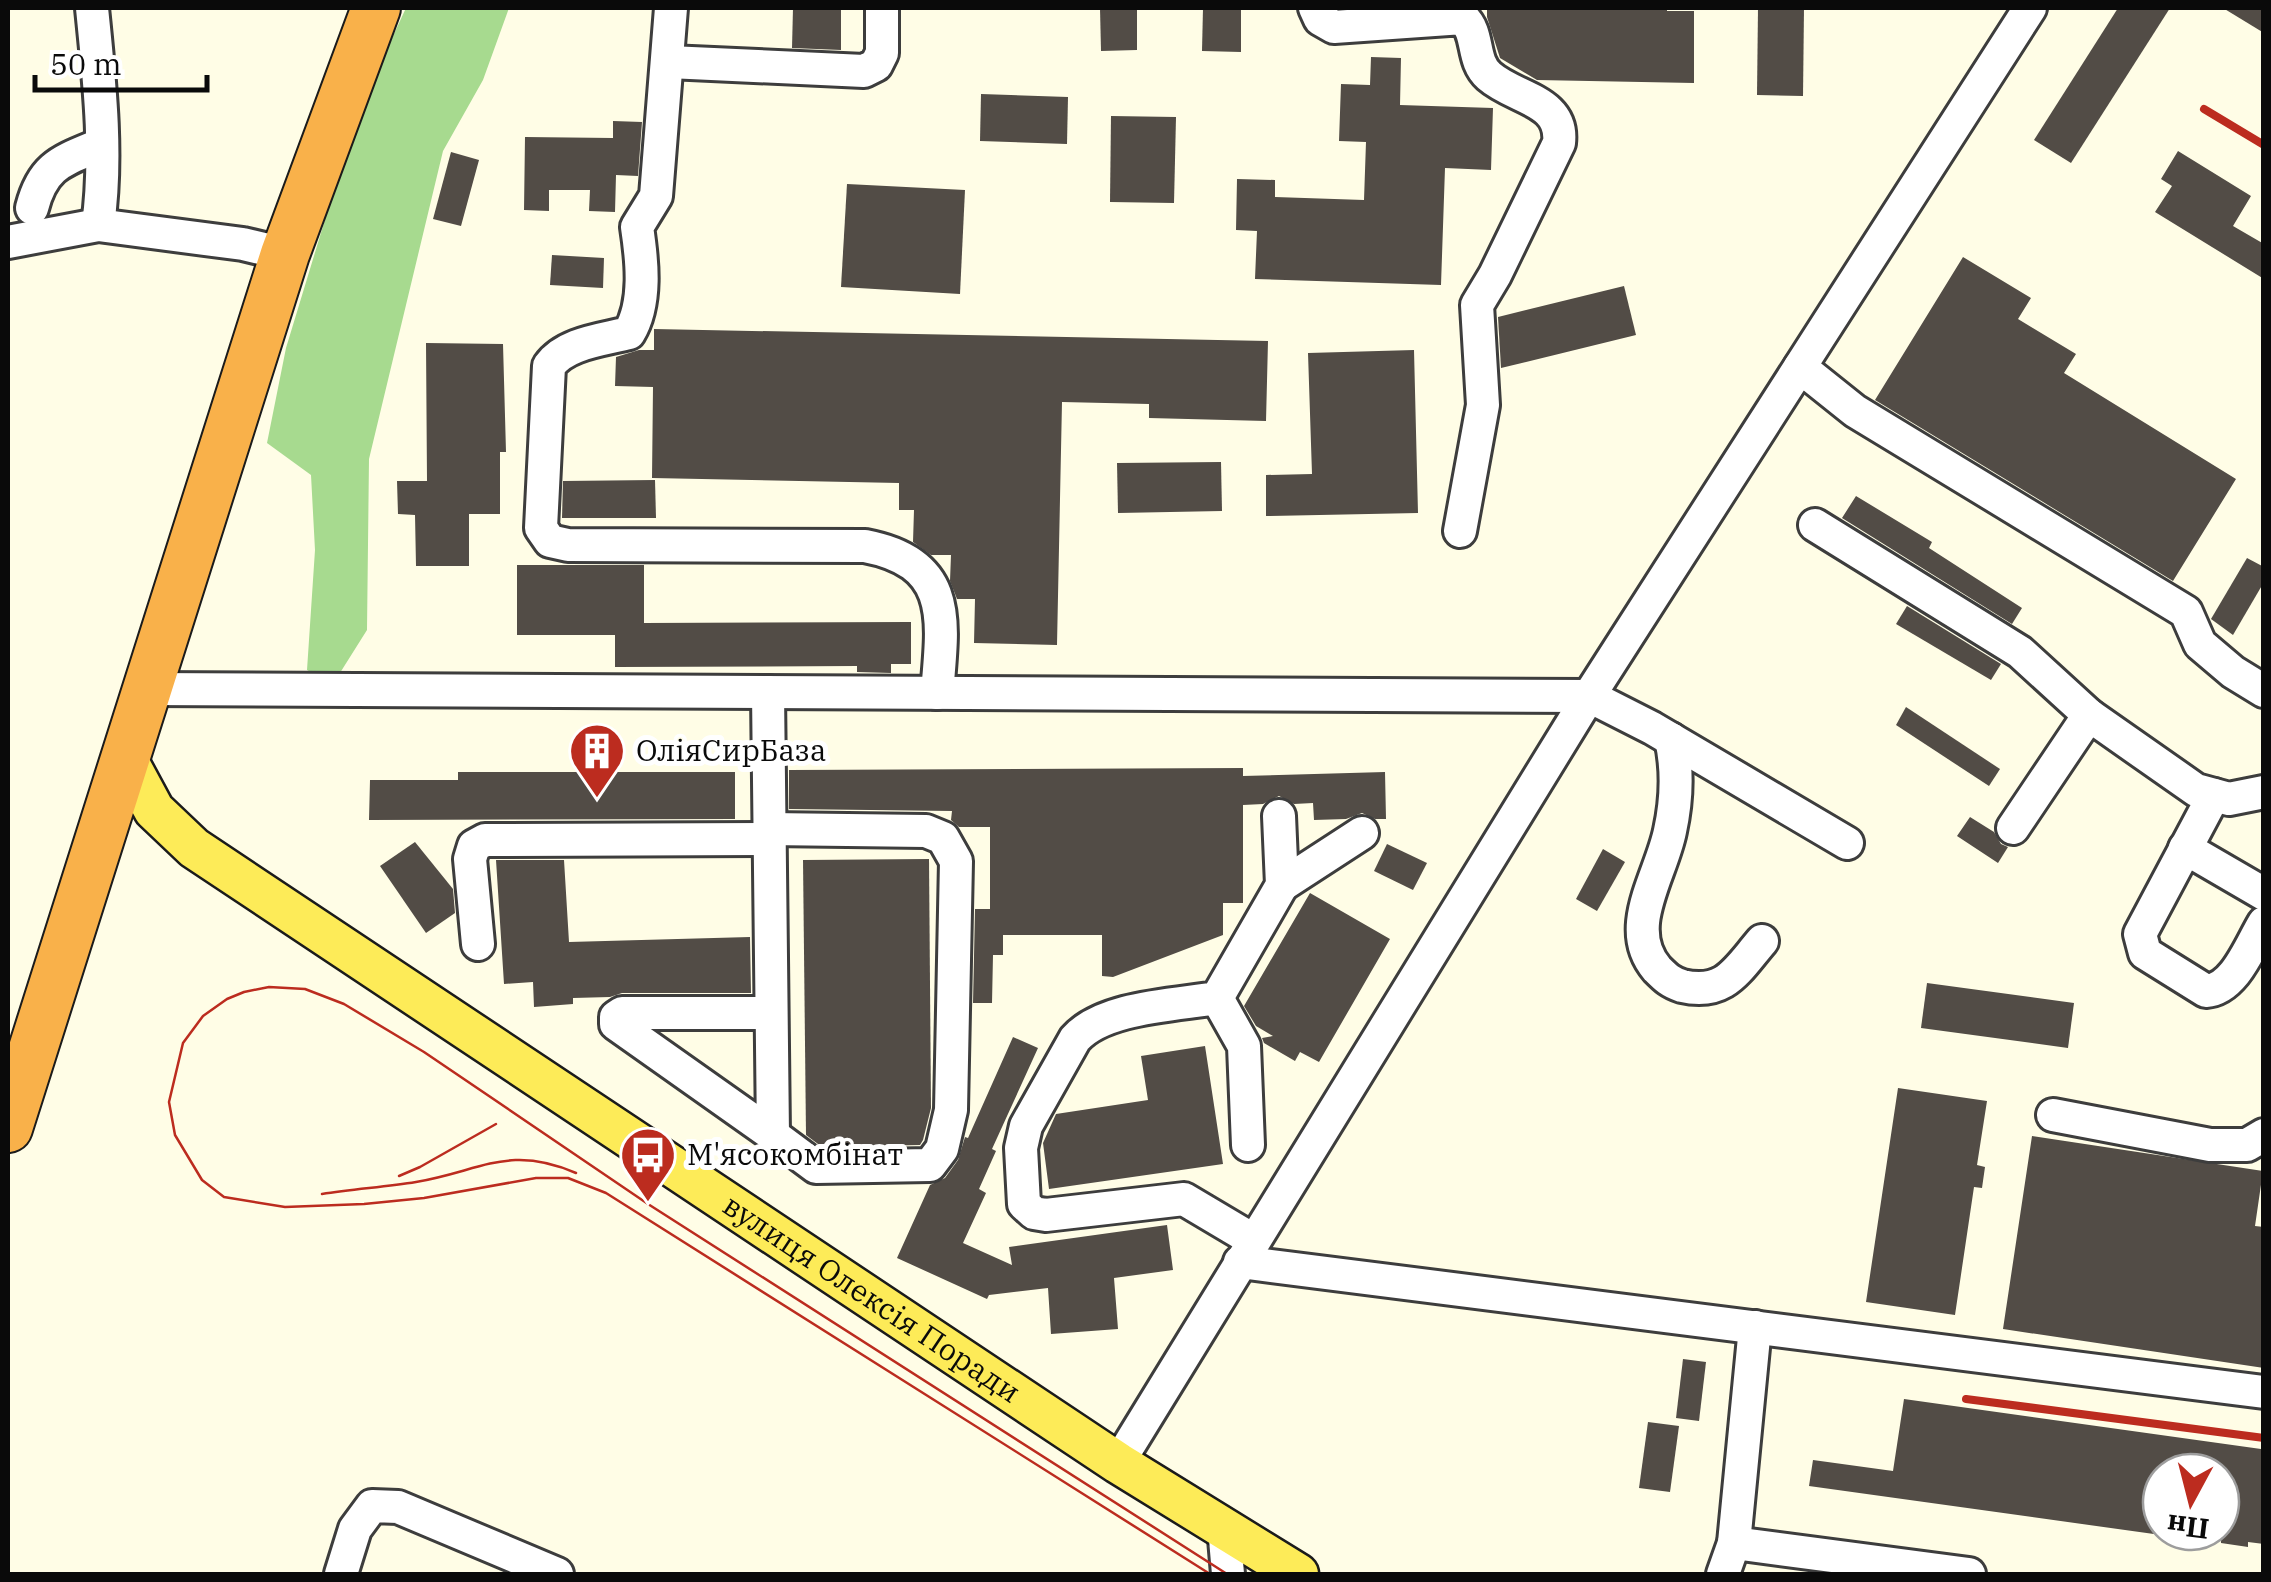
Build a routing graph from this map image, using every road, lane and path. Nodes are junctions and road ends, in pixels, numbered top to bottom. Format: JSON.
{"nodes":[{"id":1,"x":92,"y":8,"type":"edge"},
{"id":2,"x":376,"y":8,"type":"edge"},
{"id":3,"x":671,"y":8,"type":"edge"},
{"id":4,"x":882,"y":8,"type":"edge"},
{"id":5,"x":1315,"y":8,"type":"edge"},
{"id":6,"x":2030,"y":8,"type":"edge"},
{"id":7,"x":668,"y":62,"type":"junction"},
{"id":8,"x":100,"y":145,"type":"junction"},
{"id":9,"x":20,"y":204,"type":"edge"},
{"id":10,"x":85,"y":228,"type":"junction"},
{"id":11,"x":8,"y":242,"type":"edge"},
{"id":12,"x":285,"y":254,"type":"junction"},
{"id":13,"x":1800,"y":367,"type":"junction"},
{"id":14,"x":1815,"y":525,"type":"dead end"},
{"id":15,"x":1460,"y":531,"type":"dead end"},
{"id":16,"x":144,"y":689,"type":"junction"},
{"id":17,"x":2264,"y":691,"type":"edge"},
{"id":18,"x":768,"y":692,"type":"junction"},
{"id":19,"x":937,"y":693,"type":"junction"},
{"id":20,"x":1588,"y":696,"type":"junction"},
{"id":21,"x":2089,"y":715,"type":"junction"},
{"id":22,"x":1671,"y":738,"type":"junction"},
{"id":23,"x":126,"y":758,"type":"junction"},
{"id":24,"x":2264,"y":792,"type":"edge"},
{"id":25,"x":2214,"y":795,"type":"junction"},
{"id":26,"x":1280,"y":816,"type":"dead end"},
{"id":27,"x":2014,"y":828,"type":"dead end"},
{"id":28,"x":1362,"y":833,"type":"dead end"},
{"id":29,"x":769,"y":834,"type":"junction"},
{"id":30,"x":1847,"y":843,"type":"dead end"},
{"id":31,"x":2185,"y":848,"type":"junction"},
{"id":32,"x":1282,"y":885,"type":"junction"},
{"id":33,"x":2264,"y":894,"type":"edge"},
{"id":34,"x":2264,"y":924,"type":"edge"},
{"id":35,"x":1762,"y":940,"type":"dead end"},
{"id":36,"x":478,"y":944,"type":"dead end"},
{"id":37,"x":1217,"y":998,"type":"junction"},
{"id":38,"x":771,"y":1013,"type":"junction"},
{"id":39,"x":2053,"y":1115,"type":"dead end"},
{"id":40,"x":8,"y":1128,"type":"edge"},
{"id":41,"x":773,"y":1135,"type":"junction"},
{"id":42,"x":2264,"y":1135,"type":"edge"},
{"id":43,"x":1248,"y":1145,"type":"dead end"},
{"id":44,"x":1247,"y":1251,"type":"junction"},
{"id":45,"x":1755,"y":1327,"type":"junction"},
{"id":46,"x":2264,"y":1392,"type":"edge"},
{"id":47,"x":1118,"y":1463,"type":"junction"},
{"id":48,"x":1224,"y":1527,"type":"junction"},
{"id":49,"x":1734,"y":1543,"type":"junction"},
{"id":50,"x":341,"y":1574,"type":"edge"},
{"id":51,"x":557,"y":1574,"type":"edge"},
{"id":52,"x":1228,"y":1574,"type":"edge"},
{"id":53,"x":1298,"y":1574,"type":"edge"},
{"id":54,"x":1722,"y":1574,"type":"edge"},
{"id":55,"x":1968,"y":1574,"type":"edge"}],
"edges":[{"from":1,"to":8,"type":"street"},
{"from":2,"to":12,"type":"highway"},
{"from":3,"to":7,"type":"street"},
{"from":4,"to":7,"type":"street"},
{"from":5,"to":15,"type":"street"},
{"from":6,"to":13,"type":"street"},
{"from":7,"to":19,"type":"street"},
{"from":8,"to":9,"type":"street"},
{"from":8,"to":10,"type":"street"},
{"from":9,"to":10,"type":"street"},
{"from":10,"to":11,"type":"street"},
{"from":10,"to":12,"type":"street"},
{"from":12,"to":16,"type":"highway"},
{"from":13,"to":17,"type":"street"},
{"from":13,"to":20,"type":"street"},
{"from":14,"to":21,"type":"street"},
{"from":16,"to":18,"type":"street"},
{"from":16,"to":23,"type":"highway"},
{"from":18,"to":19,"type":"street"},
{"from":18,"to":29,"type":"street"},
{"from":19,"to":20,"type":"street"},
{"from":20,"to":22,"type":"street"},
{"from":20,"to":44,"type":"street"},
{"from":21,"to":25,"type":"street"},
{"from":21,"to":27,"type":"street"},
{"from":22,"to":30,"type":"street"},
{"from":22,"to":35,"type":"street"},
{"from":23,"to":40,"type":"highway"},
{"from":23,"to":47,"type":"main road","name":"вулиця Олексія Поради"},
{"from":24,"to":25,"type":"street"},
{"from":25,"to":31,"type":"street"},
{"from":26,"to":32,"type":"street"},
{"from":28,"to":32,"type":"street"},
{"from":29,"to":36,"type":"street"},
{"from":29,"to":38,"type":"street"},
{"from":29,"to":41,"type":"street"},
{"from":31,"to":33,"type":"street"},
{"from":31,"to":34,"type":"street"},
{"from":32,"to":37,"type":"street"},
{"from":37,"to":43,"type":"street"},
{"from":37,"to":44,"type":"street"},
{"from":38,"to":41,"type":"street"},
{"from":38,"to":41,"type":"street"},
{"from":39,"to":42,"type":"street"},
{"from":44,"to":45,"type":"street"},
{"from":44,"to":47,"type":"street"},
{"from":45,"to":46,"type":"street"},
{"from":45,"to":49,"type":"street"},
{"from":47,"to":48,"type":"main road","name":"вулиця Олексія Поради"},
{"from":48,"to":52,"type":"street"},
{"from":48,"to":53,"type":"main road","name":"вулиця Олексія Поради"},
{"from":49,"to":54,"type":"street"},
{"from":49,"to":55,"type":"street"},
{"from":50,"to":51,"type":"street"}]}
